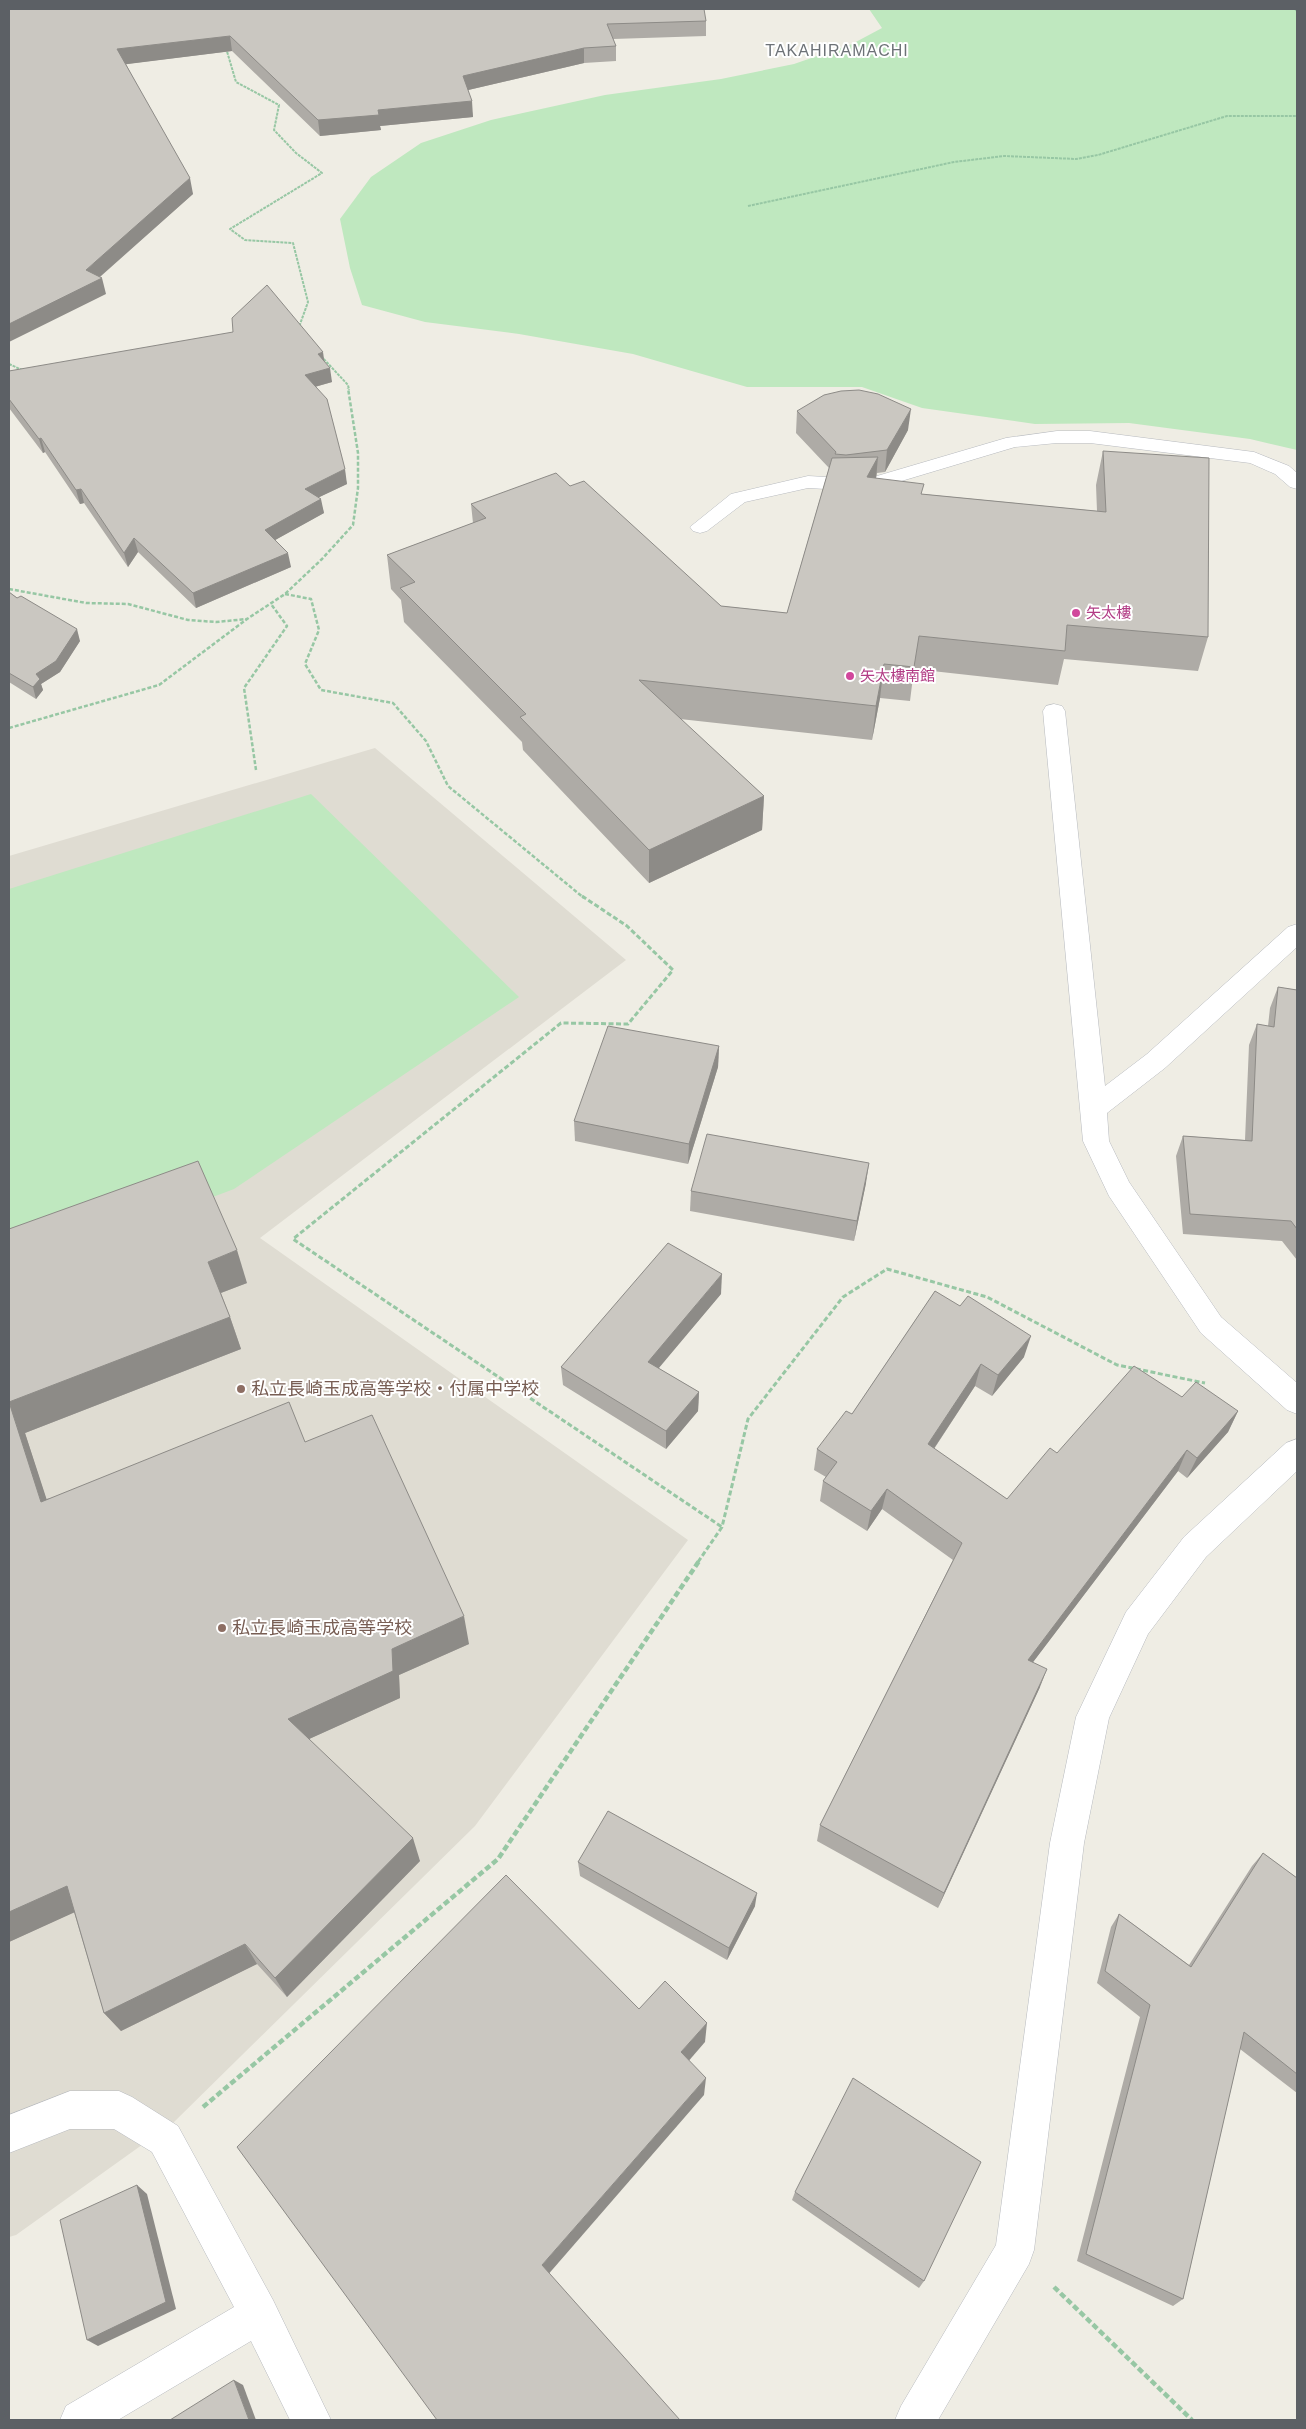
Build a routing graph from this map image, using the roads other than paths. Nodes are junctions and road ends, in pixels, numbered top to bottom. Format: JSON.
{"nodes":[{"id":1,"x":1297,"y":483,"type":"edge"},
{"id":2,"x":700,"y":527,"type":"dead end"},
{"id":3,"x":1054,"y":711,"type":"dead end"},
{"id":4,"x":1297,"y":933,"type":"edge"},
{"id":5,"x":1094,"y":1109,"type":"junction"},
{"id":6,"x":1297,"y":1401,"type":"edge"},
{"id":7,"x":1297,"y":1452,"type":"edge"},
{"id":8,"x":9,"y":2134,"type":"edge"},
{"id":9,"x":259,"y":2314,"type":"junction"},
{"id":10,"x":80,"y":2420,"type":"edge"},
{"id":11,"x":311,"y":2420,"type":"edge"},
{"id":12,"x":915,"y":2420,"type":"edge"}],
"edges":[{"from":1,"to":2,"type":"street"},
{"from":3,"to":5,"type":"street"},
{"from":4,"to":5,"type":"street"},
{"from":5,"to":6,"type":"street"},
{"from":7,"to":12,"type":"street"},
{"from":8,"to":9,"type":"street"},
{"from":9,"to":10,"type":"street"},
{"from":9,"to":11,"type":"street"}]}
